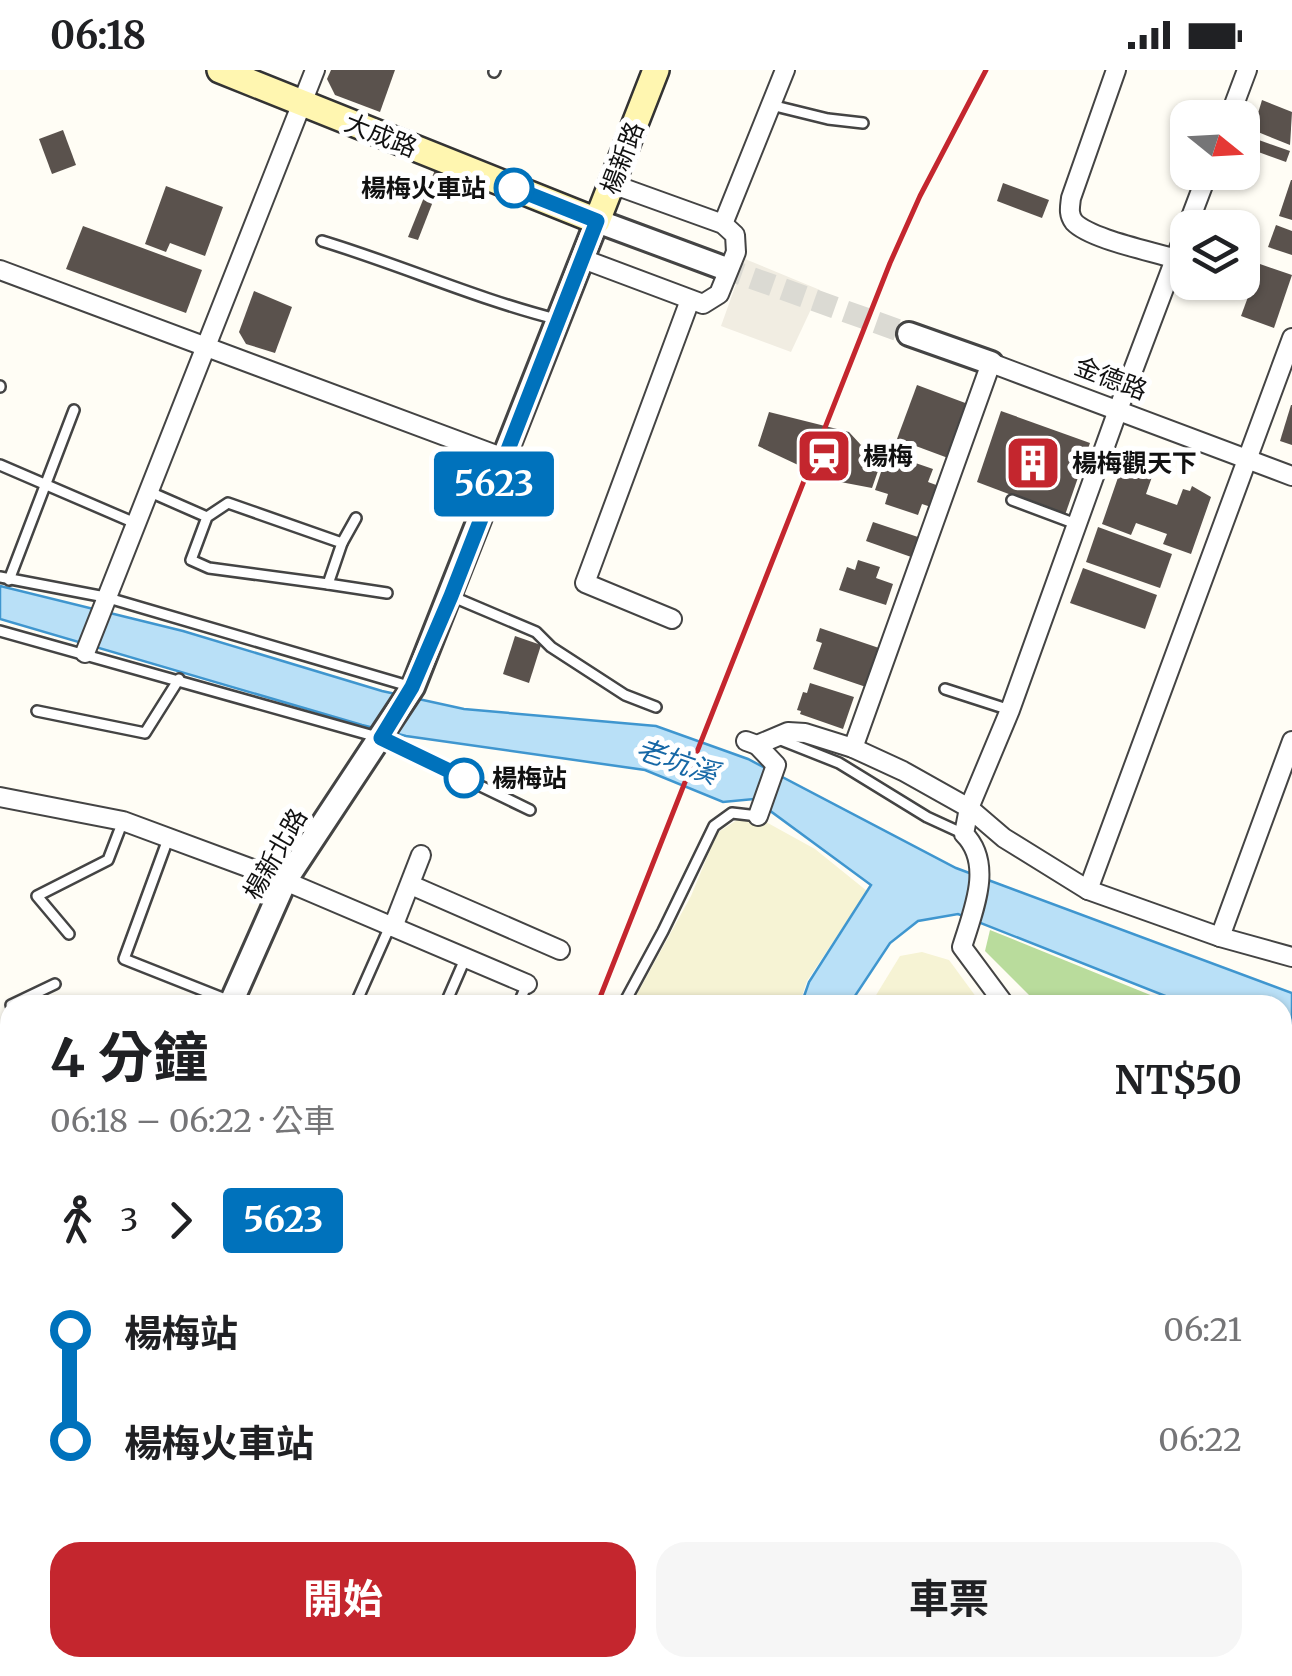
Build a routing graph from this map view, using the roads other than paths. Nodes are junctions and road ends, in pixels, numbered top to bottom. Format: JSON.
{"nodes":[{"id":1,"x":220,"y":70,"type":"edge"},
{"id":2,"x":316,"y":70,"type":"edge"},
{"id":3,"x":656,"y":70,"type":"edge"},
{"id":4,"x":784,"y":70,"type":"edge"},
{"id":5,"x":1116,"y":70,"type":"edge"},
{"id":6,"x":1247,"y":70,"type":"edge"},
{"id":7,"x":1236,"y":100,"type":"edge"},
{"id":8,"x":302,"y":104,"type":"junction"},
{"id":9,"x":771,"y":105,"type":"junction"},
{"id":10,"x":863,"y":123,"type":"dead end"},
{"id":11,"x":612,"y":184,"type":"junction"},
{"id":12,"x":597,"y":221,"type":"junction"},
{"id":13,"x":723,"y":224,"type":"junction"},
{"id":14,"x":322,"y":241,"type":"dead end"},
{"id":15,"x":1170,"y":256,"type":"edge"},
{"id":16,"x":583,"y":259,"type":"junction"},
{"id":17,"x":721,"y":267,"type":"tunnel mouth"},
{"id":18,"x":0,"y":270,"type":"edge"},
{"id":19,"x":1170,"y":274,"type":"edge"},
{"id":20,"x":690,"y":300,"type":"junction"},
{"id":21,"x":557,"y":320,"type":"junction"},
{"id":22,"x":909,"y":334,"type":"tunnel mouth"},
{"id":23,"x":1292,"y":338,"type":"edge"},
{"id":24,"x":205,"y":346,"type":"junction"},
{"id":25,"x":991,"y":363,"type":"junction"},
{"id":26,"x":74,"y":410,"type":"dead end"},
{"id":27,"x":1118,"y":410,"type":"junction"},
{"id":28,"x":504,"y":458,"type":"junction"},
{"id":29,"x":1247,"y":461,"type":"junction"},
{"id":30,"x":0,"y":466,"type":"edge"},
{"id":31,"x":1292,"y":476,"type":"edge"},
{"id":32,"x":45,"y":485,"type":"junction"},
{"id":33,"x":147,"y":491,"type":"junction"},
{"id":34,"x":1012,"y":500,"type":"dead end"},
{"id":35,"x":207,"y":517,"type":"junction"},
{"id":36,"x":356,"y":518,"type":"dead end"},
{"id":37,"x":134,"y":523,"type":"junction"},
{"id":38,"x":1079,"y":525,"type":"junction"},
{"id":39,"x":342,"y":543,"type":"junction"},
{"id":40,"x":5,"y":578,"type":"edge"},
{"id":41,"x":328,"y":584,"type":"junction"},
{"id":42,"x":388,"y":594,"type":"dead end"},
{"id":43,"x":451,"y":596,"type":"junction"},
{"id":44,"x":104,"y":600,"type":"junction"},
{"id":45,"x":672,"y":619,"type":"dead end"},
{"id":46,"x":0,"y":632,"type":"edge"},
{"id":47,"x":86,"y":649,"type":"junction"},
{"id":48,"x":179,"y":680,"type":"junction"},
{"id":49,"x":411,"y":689,"type":"junction"},
{"id":50,"x":945,"y":689,"type":"dead end"},
{"id":51,"x":656,"y":707,"type":"dead end"},
{"id":52,"x":1010,"y":710,"type":"junction"},
{"id":53,"x":37,"y":712,"type":"dead end"},
{"id":54,"x":381,"y":738,"type":"junction"},
{"id":55,"x":759,"y":741,"type":"junction"},
{"id":56,"x":1292,"y":742,"type":"edge"},
{"id":57,"x":853,"y":748,"type":"junction"},
{"id":58,"x":0,"y":797,"type":"edge"},
{"id":59,"x":969,"y":808,"type":"junction"},
{"id":60,"x":530,"y":810,"type":"dead end"},
{"id":61,"x":758,"y":816,"type":"joint"},
{"id":62,"x":123,"y":821,"type":"junction"},
{"id":63,"x":964,"y":834,"type":"junction"},
{"id":64,"x":168,"y":839,"type":"junction"},
{"id":65,"x":421,"y":855,"type":"dead end"},
{"id":66,"x":285,"y":881,"type":"junction"},
{"id":67,"x":411,"y":886,"type":"junction"},
{"id":68,"x":1088,"y":890,"type":"junction"},
{"id":69,"x":392,"y":926,"type":"junction"},
{"id":70,"x":69,"y":934,"type":"dead end"},
{"id":71,"x":1220,"y":938,"type":"junction"},
{"id":72,"x":560,"y":950,"type":"dead end"},
{"id":73,"x":1292,"y":957,"type":"edge"},
{"id":74,"x":465,"y":959,"type":"junction"},
{"id":75,"x":55,"y":984,"type":"dead end"},
{"id":76,"x":527,"y":984,"type":"joint"},
{"id":77,"x":31,"y":995,"type":"edge"},
{"id":78,"x":211,"y":995,"type":"edge"},
{"id":79,"x":234,"y":995,"type":"edge"},
{"id":80,"x":360,"y":995,"type":"edge"},
{"id":81,"x":449,"y":995,"type":"edge"},
{"id":82,"x":522,"y":995,"type":"edge"},
{"id":83,"x":628,"y":995,"type":"edge"},
{"id":84,"x":998,"y":995,"type":"edge"}],
"edges":[{"from":1,"to":8,"type":"main road","name":"大成路"},
{"from":2,"to":8,"type":"street"},
{"from":3,"to":11,"type":"main road","name":"楊新路"},
{"from":4,"to":9,"type":"street"},
{"from":5,"to":15,"type":"street"},
{"from":6,"to":7,"type":"street"},
{"from":8,"to":12,"type":"main road","name":"大成路"},
{"from":8,"to":24,"type":"street"},
{"from":9,"to":10,"type":"lane"},
{"from":9,"to":13,"type":"street"},
{"from":11,"to":12,"type":"main road","name":"楊新路"},
{"from":11,"to":13,"type":"street"},
{"from":12,"to":16,"type":"street","name":"楊新路"},
{"from":12,"to":17,"type":"street"},
{"from":13,"to":20,"type":"street"},
{"from":14,"to":21,"type":"lane"},
{"from":16,"to":20,"type":"street"},
{"from":16,"to":21,"type":"street","name":"楊新路"},
{"from":18,"to":24,"type":"street"},
{"from":19,"to":27,"type":"street"},
{"from":20,"to":45,"type":"street"},
{"from":21,"to":28,"type":"street","name":"楊新路"},
{"from":22,"to":25,"type":"street","name":"金德路"},
{"from":23,"to":29,"type":"street"},
{"from":24,"to":28,"type":"street"},
{"from":24,"to":33,"type":"street"},
{"from":25,"to":27,"type":"street","name":"金德路"},
{"from":25,"to":57,"type":"street"},
{"from":26,"to":32,"type":"lane"},
{"from":27,"to":29,"type":"street","name":"金德路"},
{"from":27,"to":38,"type":"street"},
{"from":28,"to":43,"type":"street","name":"楊新路"},
{"from":29,"to":31,"type":"street","name":"金德路"},
{"from":29,"to":68,"type":"street"},
{"from":30,"to":32,"type":"lane"},
{"from":32,"to":37,"type":"lane"},
{"from":32,"to":40,"type":"lane"},
{"from":33,"to":35,"type":"lane"},
{"from":33,"to":37,"type":"street"},
{"from":34,"to":38,"type":"lane"},
{"from":35,"to":39,"type":"lane"},
{"from":35,"to":41,"type":"lane"},
{"from":36,"to":39,"type":"lane"},
{"from":37,"to":44,"type":"street"},
{"from":38,"to":52,"type":"street"},
{"from":39,"to":41,"type":"lane"},
{"from":40,"to":44,"type":"lane"},
{"from":41,"to":42,"type":"lane"},
{"from":43,"to":49,"type":"street","name":"楊新路"},
{"from":43,"to":51,"type":"lane"},
{"from":44,"to":47,"type":"street"},
{"from":44,"to":49,"type":"lane"},
{"from":46,"to":47,"type":"lane"},
{"from":47,"to":48,"type":"lane"},
{"from":48,"to":53,"type":"lane"},
{"from":48,"to":54,"type":"lane"},
{"from":49,"to":54,"type":"street","name":"楊新北路"},
{"from":50,"to":52,"type":"lane"},
{"from":52,"to":59,"type":"street"},
{"from":54,"to":60,"type":"lane"},
{"from":54,"to":66,"type":"street","name":"楊新北路"},
{"from":55,"to":57,"type":"street"},
{"from":55,"to":61,"type":"street"},
{"from":55,"to":63,"type":"lane"},
{"from":56,"to":71,"type":"street"},
{"from":57,"to":59,"type":"street"},
{"from":58,"to":62,"type":"street"},
{"from":59,"to":63,"type":"street"},
{"from":59,"to":68,"type":"street"},
{"from":61,"to":83,"type":"lane"},
{"from":62,"to":64,"type":"street"},
{"from":62,"to":70,"type":"lane"},
{"from":63,"to":84,"type":"street"},
{"from":64,"to":66,"type":"street"},
{"from":64,"to":78,"type":"lane"},
{"from":65,"to":67,"type":"street"},
{"from":66,"to":69,"type":"street"},
{"from":66,"to":79,"type":"street","name":"楊新北路"},
{"from":67,"to":69,"type":"street"},
{"from":67,"to":72,"type":"street"},
{"from":68,"to":71,"type":"street"},
{"from":69,"to":74,"type":"street"},
{"from":69,"to":80,"type":"lane"},
{"from":71,"to":73,"type":"street"},
{"from":74,"to":76,"type":"street"},
{"from":74,"to":81,"type":"lane"},
{"from":75,"to":77,"type":"lane"},
{"from":76,"to":82,"type":"lane"}]}
